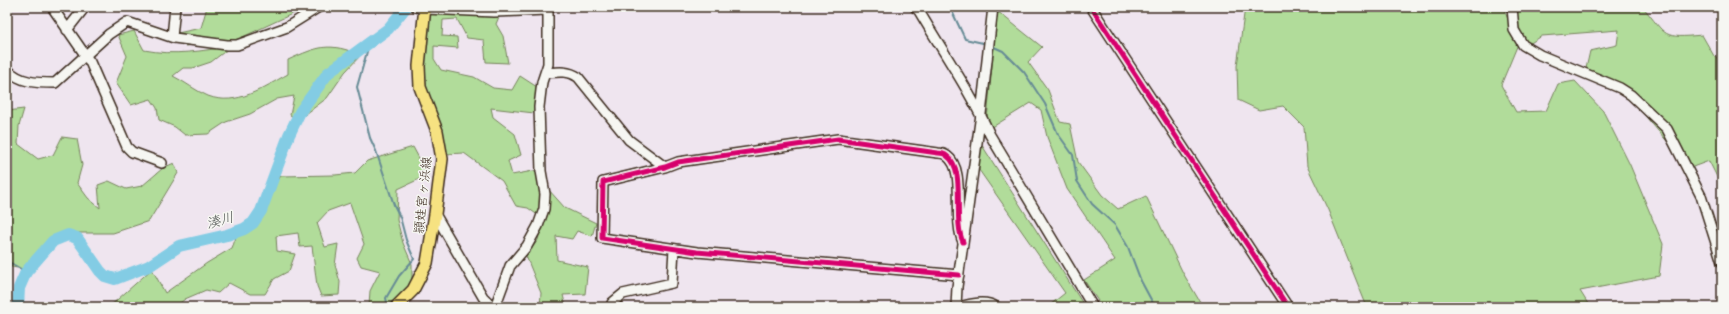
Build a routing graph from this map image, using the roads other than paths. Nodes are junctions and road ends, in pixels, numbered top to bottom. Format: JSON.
{"nodes":[{"id":1,"x":52,"y":7,"type":"edge"},
{"id":2,"x":85,"y":7,"type":"edge"},
{"id":3,"x":175,"y":7,"type":"edge"},
{"id":4,"x":319,"y":7,"type":"edge"},
{"id":5,"x":915,"y":7,"type":"edge"},
{"id":6,"x":993,"y":7,"type":"edge"},
{"id":7,"x":1091,"y":7,"type":"edge"},
{"id":8,"x":1512,"y":7,"type":"edge"},
{"id":9,"x":422,"y":8,"type":"edge"},
{"id":10,"x":548,"y":9,"type":"edge"},
{"id":11,"x":67,"y":30,"type":"junction"},
{"id":12,"x":172,"y":37,"type":"junction"},
{"id":13,"x":85,"y":56,"type":"junction"},
{"id":14,"x":8,"y":72,"type":"edge"},
{"id":15,"x":545,"y":73,"type":"junction"},
{"id":16,"x":981,"y":114,"type":"junction"},
{"id":17,"x":162,"y":163,"type":"dead end"},
{"id":18,"x":665,"y":167,"type":"junction"},
{"id":19,"x":436,"y":214,"type":"junction"},
{"id":20,"x":963,"y":242,"type":"junction"},
{"id":21,"x":674,"y":249,"type":"junction"},
{"id":22,"x":1722,"y":262,"type":"edge"},
{"id":23,"x":959,"y":275,"type":"junction"},
{"id":24,"x":397,"y":307,"type":"edge"},
{"id":25,"x":494,"y":307,"type":"edge"},
{"id":26,"x":612,"y":307,"type":"edge"},
{"id":27,"x":957,"y":307,"type":"edge"},
{"id":28,"x":996,"y":307,"type":"edge"},
{"id":29,"x":1093,"y":307,"type":"edge"},
{"id":30,"x":1288,"y":307,"type":"edge"}],
"edges":[{"from":1,"to":11,"type":"street"},
{"from":2,"to":11,"type":"street"},
{"from":3,"to":12,"type":"street"},
{"from":4,"to":12,"type":"street"},
{"from":5,"to":16,"type":"street"},
{"from":6,"to":16,"type":"street"},
{"from":7,"to":30,"type":"street"},
{"from":8,"to":22,"type":"street"},
{"from":9,"to":10,"type":"street"},
{"from":9,"to":19,"type":"main road","name":"頴娃宮ヶ浜線"},
{"from":10,"to":15,"type":"street"},
{"from":11,"to":13,"type":"street"},
{"from":12,"to":13,"type":"street"},
{"from":13,"to":14,"type":"street"},
{"from":13,"to":17,"type":"street"},
{"from":15,"to":18,"type":"street"},
{"from":15,"to":25,"type":"street"},
{"from":16,"to":20,"type":"street"},
{"from":16,"to":29,"type":"street"},
{"from":18,"to":20,"type":"street"},
{"from":18,"to":21,"type":"street"},
{"from":19,"to":24,"type":"main road","name":"頴娃宮ヶ浜線"},
{"from":19,"to":25,"type":"street"},
{"from":20,"to":23,"type":"street"},
{"from":21,"to":23,"type":"street"},
{"from":21,"to":26,"type":"street"},
{"from":23,"to":27,"type":"street"},
{"from":27,"to":28,"type":"street"}]}
